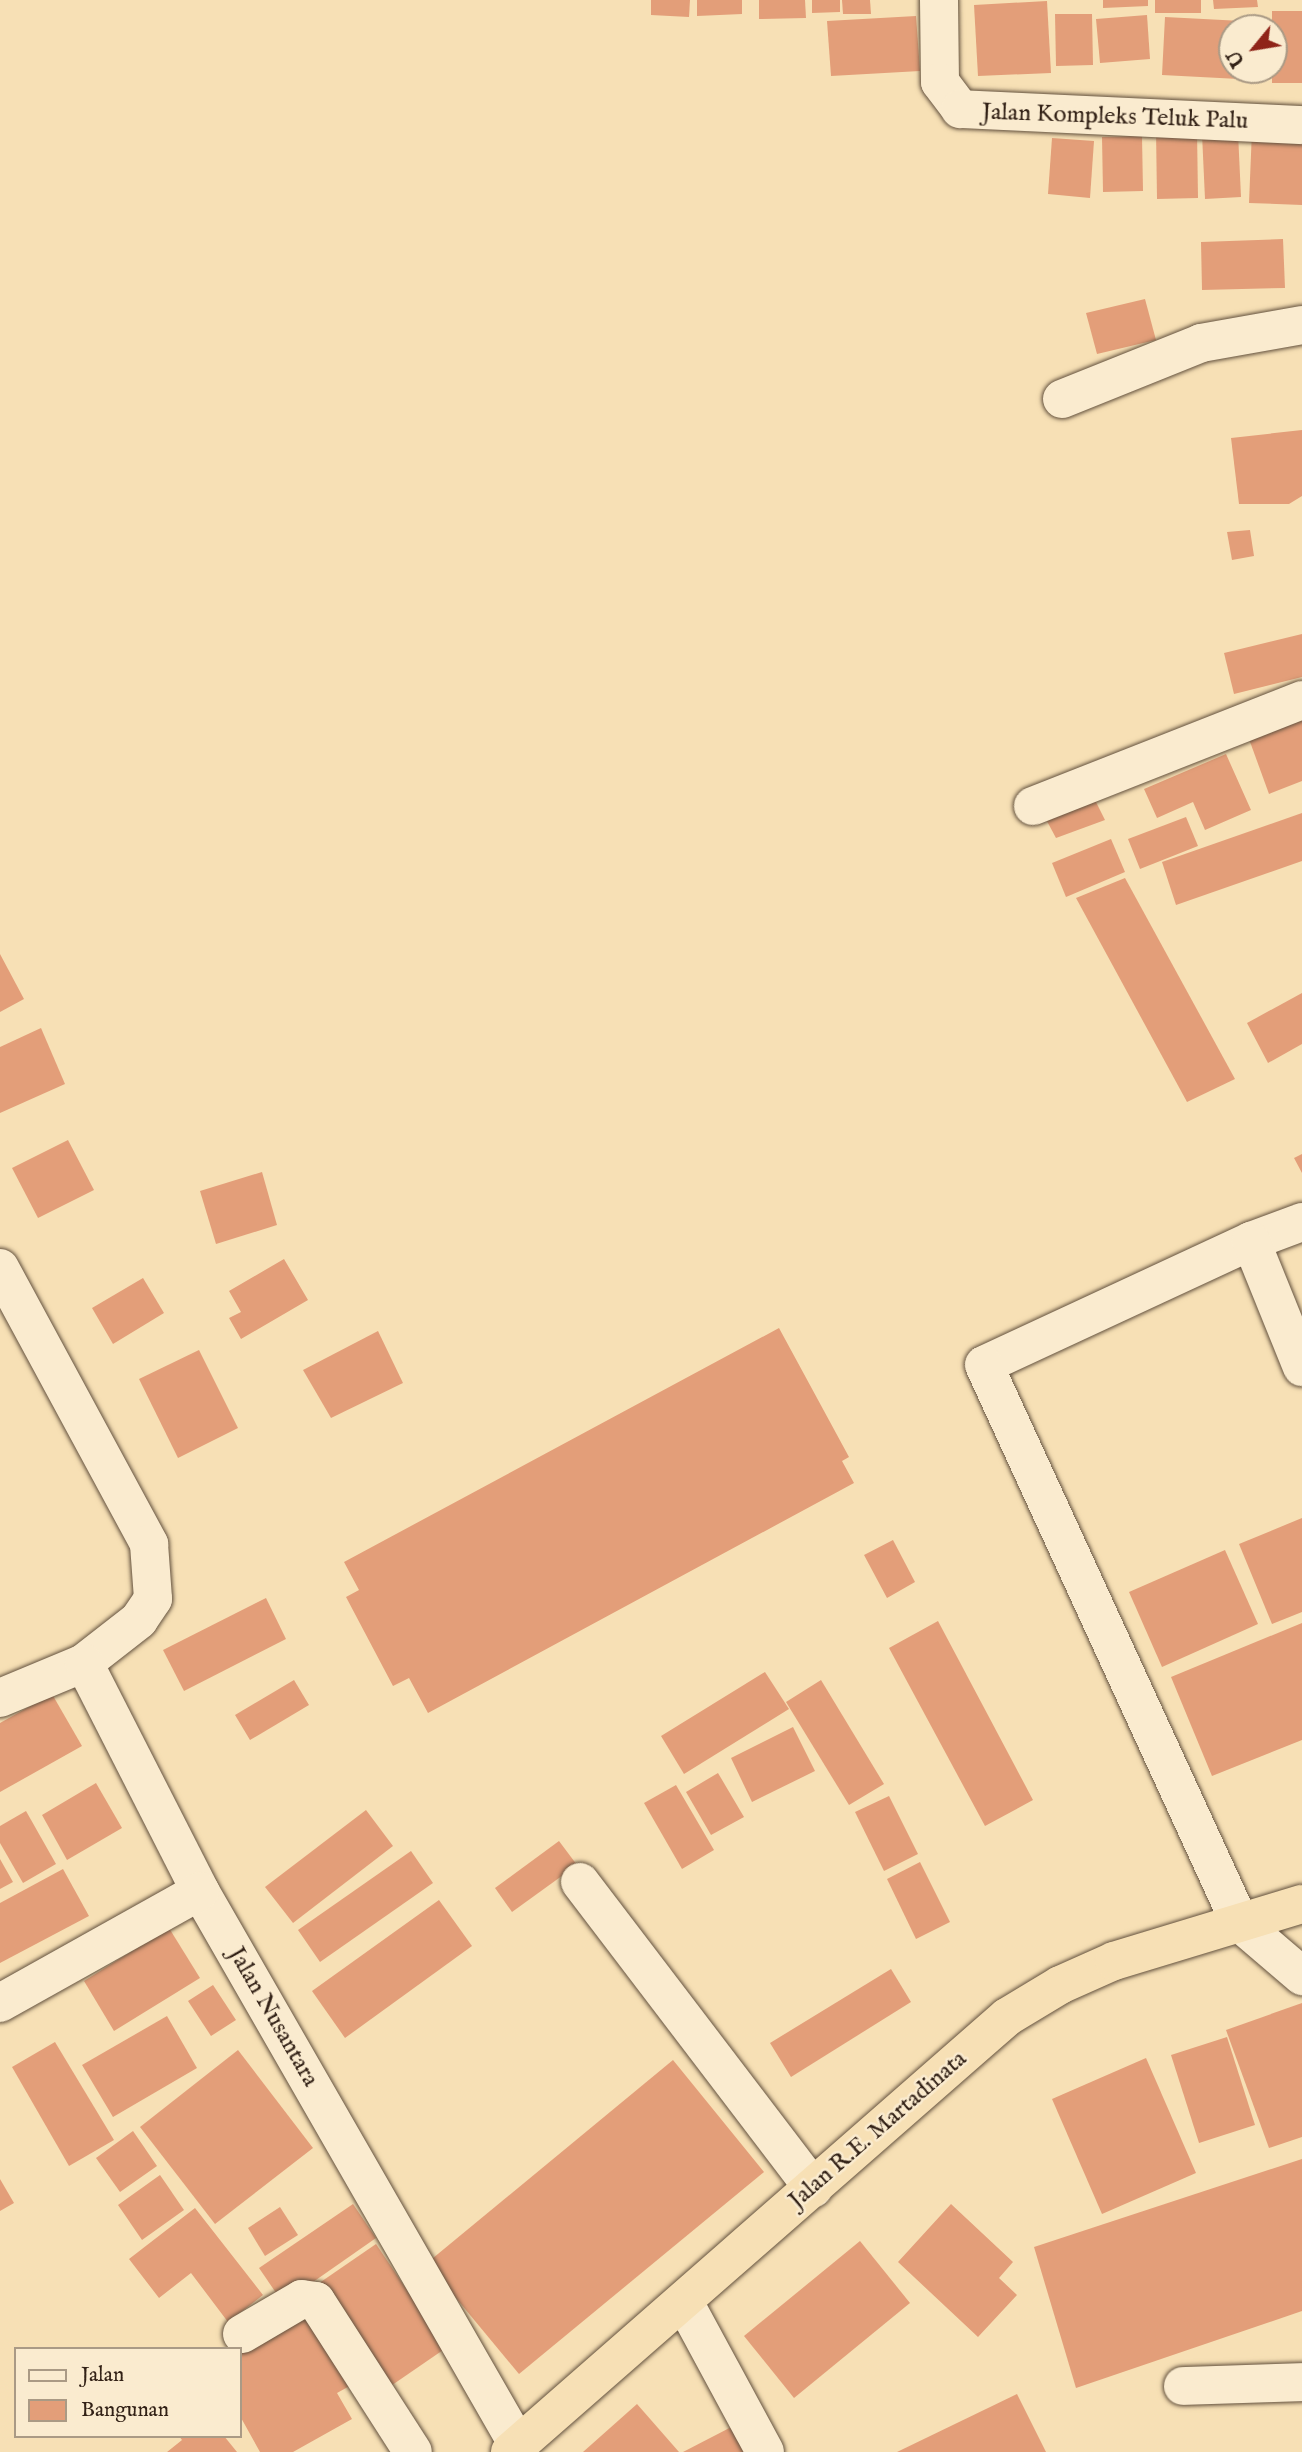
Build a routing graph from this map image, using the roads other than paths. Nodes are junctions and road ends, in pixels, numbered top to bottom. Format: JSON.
{"nodes":[{"id":1,"x":939,"y":0,"type":"edge"},
{"id":2,"x":1302,"y":125,"type":"edge"},
{"id":3,"x":1302,"y":325,"type":"edge"},
{"id":4,"x":1062,"y":399,"type":"dead end"},
{"id":5,"x":1302,"y":701,"type":"edge"},
{"id":6,"x":1033,"y":806,"type":"dead end"},
{"id":7,"x":1302,"y":1222,"type":"edge"},
{"id":8,"x":1251,"y":1241,"type":"junction"},
{"id":9,"x":0,"y":1268,"type":"edge"},
{"id":10,"x":1302,"y":1367,"type":"edge"},
{"id":11,"x":84,"y":1663,"type":"junction"},
{"id":12,"x":0,"y":1698,"type":"edge"},
{"id":13,"x":580,"y":1882,"type":"dead end"},
{"id":14,"x":200,"y":1891,"type":"junction"},
{"id":15,"x":1302,"y":1905,"type":"edge"},
{"id":16,"x":1240,"y":1923,"type":"junction"},
{"id":17,"x":1302,"y":1976,"type":"edge"},
{"id":18,"x":0,"y":2003,"type":"edge"},
{"id":19,"x":813,"y":2188,"type":"junction"},
{"id":20,"x":684,"y":2302,"type":"junction"},
{"id":21,"x":242,"y":2334,"type":"dead end"},
{"id":22,"x":1302,"y":2382,"type":"edge"},
{"id":23,"x":1183,"y":2386,"type":"dead end"},
{"id":24,"x":514,"y":2448,"type":"edge"},
{"id":25,"x":413,"y":2452,"type":"edge"},
{"id":26,"x":765,"y":2452,"type":"edge"}],
"edges":[{"from":1,"to":2,"type":"street","name":"Jalan Kompleks Teluk Palu"},
{"from":3,"to":4,"type":"street"},
{"from":5,"to":6,"type":"street"},
{"from":7,"to":8,"type":"street"},
{"from":8,"to":10,"type":"street"},
{"from":8,"to":16,"type":"street"},
{"from":9,"to":11,"type":"street"},
{"from":11,"to":12,"type":"street"},
{"from":11,"to":14,"type":"street","name":"Jalan Nusantara"},
{"from":13,"to":19,"type":"street"},
{"from":14,"to":18,"type":"street"},
{"from":14,"to":24,"type":"street","name":"Jalan Nusantara"},
{"from":15,"to":16,"type":"highway","name":"Jalan R.E. Martadinata"},
{"from":16,"to":17,"type":"street"},
{"from":16,"to":19,"type":"highway","name":"Jalan R.E. Martadinata"},
{"from":19,"to":20,"type":"highway","name":"Jalan R.E. Martadinata"},
{"from":20,"to":24,"type":"highway","name":"Jalan R.E. Martadinata"},
{"from":20,"to":26,"type":"street"},
{"from":21,"to":25,"type":"street"},
{"from":22,"to":23,"type":"street"}]}
